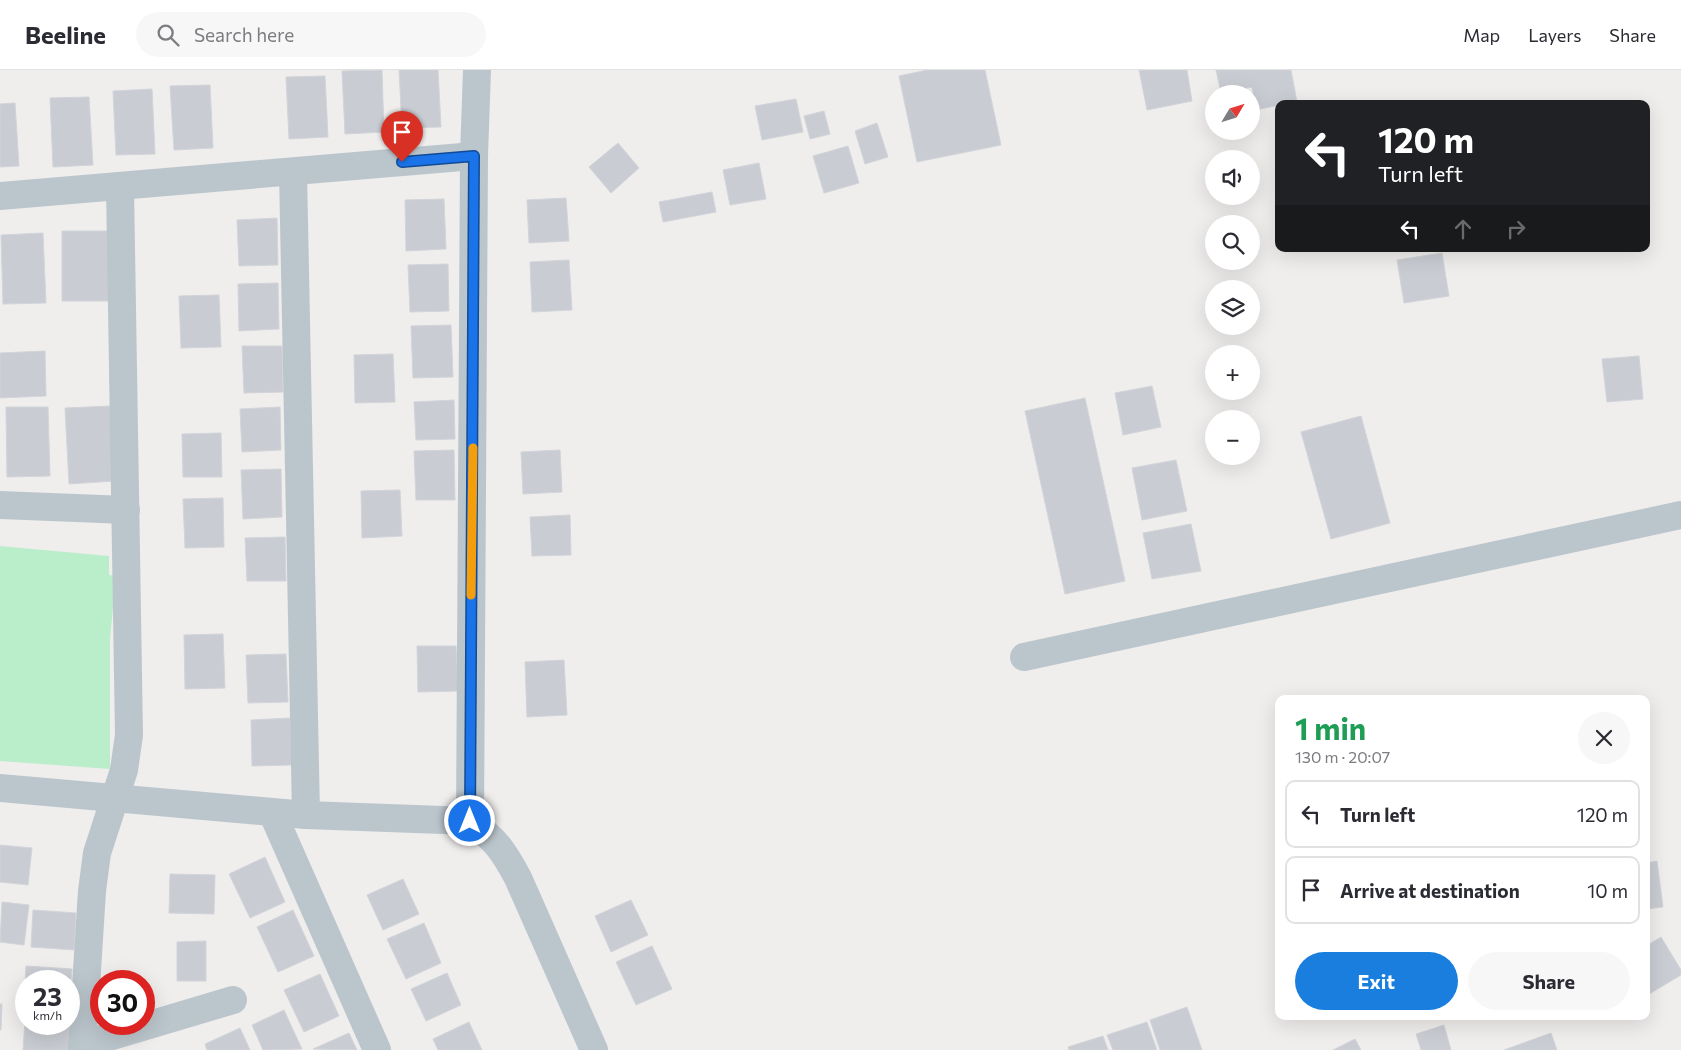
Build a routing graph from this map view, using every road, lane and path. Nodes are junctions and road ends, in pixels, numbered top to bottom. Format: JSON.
{"nodes":[{"id":1,"x":478,"y":70,"type":"edge"},
{"id":2,"x":474,"y":156,"type":"junction"},
{"id":3,"x":293,"y":172,"type":"junction"},
{"id":4,"x":120,"y":186,"type":"junction"},
{"id":5,"x":0,"y":196,"type":"edge"},
{"id":6,"x":0,"y":505,"type":"edge"},
{"id":7,"x":126,"y":510,"type":"junction"},
{"id":8,"x":1681,"y":516,"type":"edge"},
{"id":9,"x":1024,"y":657,"type":"dead end"},
{"id":10,"x":0,"y":788,"type":"edge"},
{"id":11,"x":116,"y":798,"type":"junction"},
{"id":12,"x":272,"y":812,"type":"junction"},
{"id":13,"x":306,"y":815,"type":"junction"},
{"id":14,"x":470,"y":821,"type":"junction"},
{"id":15,"x":233,"y":1000,"type":"dead end"},
{"id":16,"x":82,"y":1047,"type":"edge"},
{"id":17,"x":377,"y":1050,"type":"edge"},
{"id":18,"x":594,"y":1050,"type":"edge"}],
"edges":[{"from":1,"to":2,"type":"street"},
{"from":2,"to":3,"type":"street"},
{"from":2,"to":14,"type":"street"},
{"from":3,"to":4,"type":"street"},
{"from":3,"to":13,"type":"street"},
{"from":4,"to":5,"type":"street"},
{"from":4,"to":7,"type":"street"},
{"from":6,"to":7,"type":"street"},
{"from":7,"to":11,"type":"street"},
{"from":8,"to":9,"type":"street"},
{"from":10,"to":11,"type":"street"},
{"from":11,"to":12,"type":"street"},
{"from":11,"to":16,"type":"street"},
{"from":12,"to":13,"type":"street"},
{"from":12,"to":17,"type":"street"},
{"from":13,"to":14,"type":"street"},
{"from":14,"to":18,"type":"street"},
{"from":15,"to":16,"type":"street"}]}
